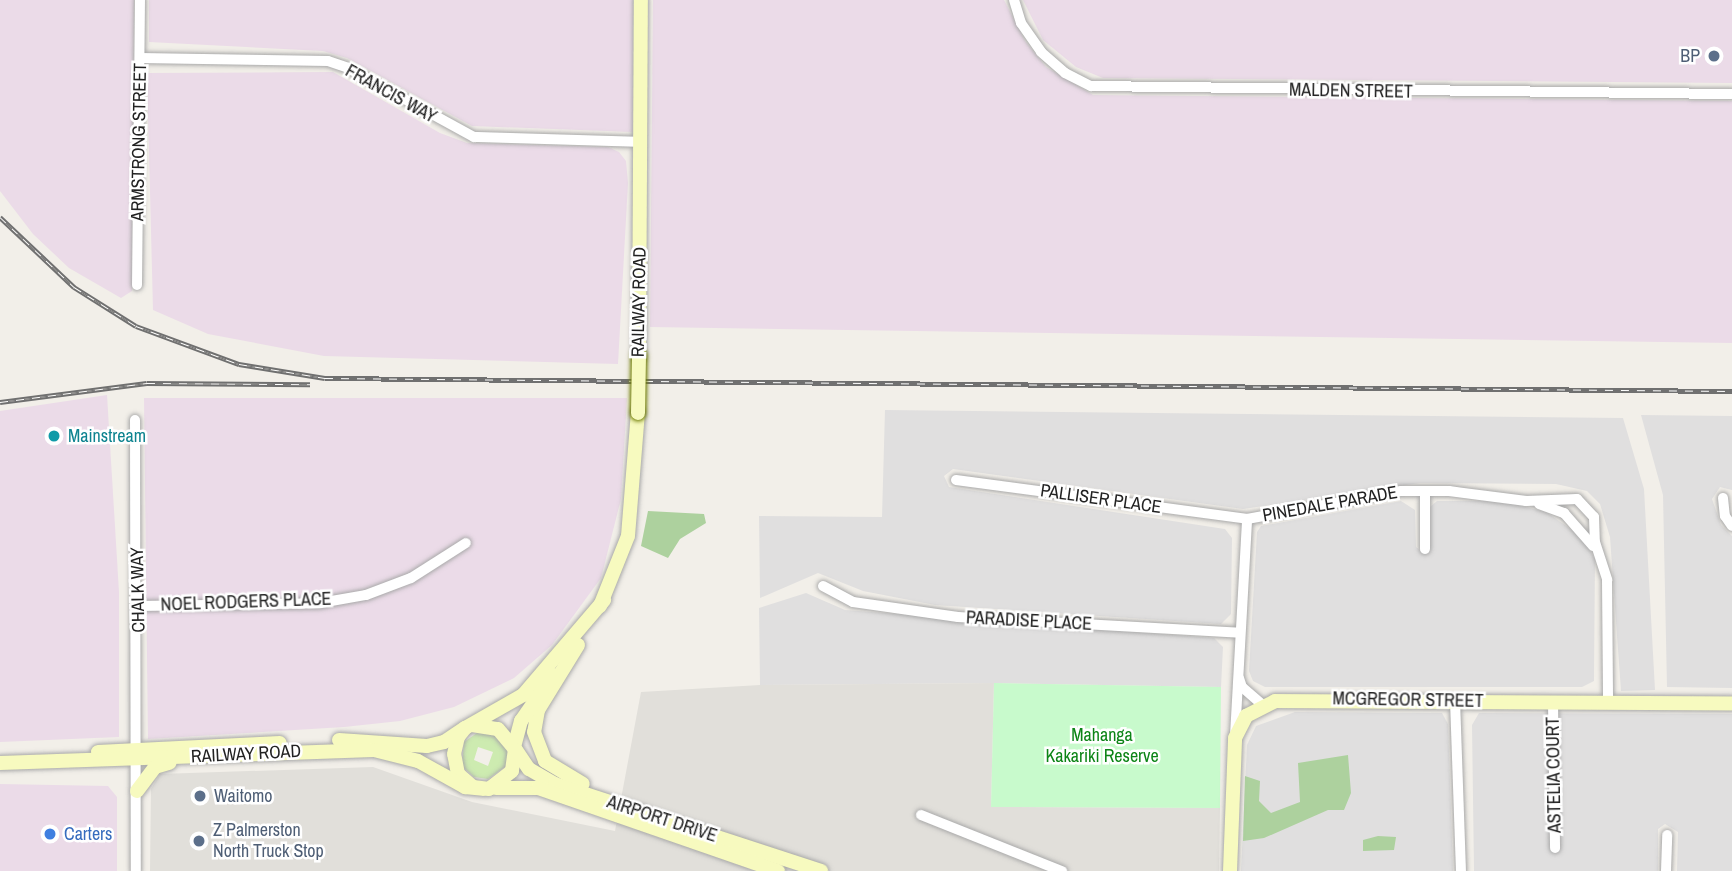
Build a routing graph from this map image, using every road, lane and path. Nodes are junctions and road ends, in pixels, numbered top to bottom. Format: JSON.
{"nodes":[{"id":1,"x":140,"y":0,"type":"edge"},
{"id":2,"x":641,"y":0,"type":"edge"},
{"id":3,"x":1014,"y":0,"type":"edge"},
{"id":4,"x":140,"y":58,"type":"junction"},
{"id":5,"x":1732,"y":94,"type":"edge"},
{"id":6,"x":640,"y":142,"type":"junction"},
{"id":7,"x":138,"y":285,"type":"dead end"},
{"id":8,"x":135,"y":421,"type":"dead end"},
{"id":9,"x":956,"y":480,"type":"dead end"},
{"id":10,"x":1425,"y":491,"type":"junction"},
{"id":11,"x":1723,"y":498,"type":"dead end"},
{"id":12,"x":1526,"y":501,"type":"junction"},
{"id":13,"x":1247,"y":519,"type":"junction"},
{"id":14,"x":1732,"y":526,"type":"edge"},
{"id":15,"x":466,"y":543,"type":"dead end"},
{"id":16,"x":1425,"y":549,"type":"dead end"},
{"id":17,"x":1599,"y":555,"type":"junction"},
{"id":18,"x":823,"y":586,"type":"dead end"},
{"id":19,"x":604,"y":600,"type":"junction"},
{"id":20,"x":139,"y":606,"type":"junction"},
{"id":21,"x":1240,"y":633,"type":"junction"},
{"id":22,"x":584,"y":635,"type":"junction"},
{"id":23,"x":1239,"y":675,"type":"junction"},
{"id":24,"x":1455,"y":700,"type":"junction"},
{"id":25,"x":1553,"y":701,"type":"junction"},
{"id":26,"x":1608,"y":702,"type":"junction"},
{"id":27,"x":1732,"y":703,"type":"edge"},
{"id":28,"x":1263,"y":705,"type":"junction"},
{"id":29,"x":468,"y":726,"type":"junction"},
{"id":30,"x":1235,"y":738,"type":"junction"},
{"id":31,"x":515,"y":748,"type":"junction"},
{"id":32,"x":264,"y":754,"type":"junction"},
{"id":33,"x":137,"y":755,"type":"junction"},
{"id":34,"x":0,"y":762,"type":"edge"},
{"id":35,"x":486,"y":789,"type":"junction"},
{"id":36,"x":137,"y":791,"type":"junction"},
{"id":37,"x":921,"y":815,"type":"dead end"},
{"id":38,"x":663,"y":818,"type":"junction"},
{"id":39,"x":1667,"y":835,"type":"dead end"},
{"id":40,"x":1555,"y":848,"type":"dead end"},
{"id":41,"x":1043,"y":868,"type":"edge"},
{"id":42,"x":136,"y":871,"type":"edge"},
{"id":43,"x":778,"y":871,"type":"edge"},
{"id":44,"x":821,"y":871,"type":"edge"},
{"id":45,"x":1062,"y":871,"type":"edge"},
{"id":46,"x":1230,"y":871,"type":"edge"},
{"id":47,"x":1461,"y":871,"type":"edge"},
{"id":48,"x":1666,"y":871,"type":"edge"}],
"edges":[{"from":1,"to":4,"type":"street","name":"ARMSTRONG STREET"},
{"from":2,"to":6,"type":"main road","name":"RAILWAY ROAD"},
{"from":3,"to":5,"type":"street","name":"MALDEN STREET"},
{"from":4,"to":6,"type":"street","name":"FRANCIS WAY"},
{"from":4,"to":7,"type":"street","name":"ARMSTRONG STREET"},
{"from":6,"to":19,"type":"main road","name":"RAILWAY ROAD","bridge":true},
{"from":8,"to":20,"type":"street","name":"CHALK WAY"},
{"from":9,"to":13,"type":"street","name":"PALLISER PLACE"},
{"from":10,"to":12,"type":"street","name":"PINEDALE PARADE"},
{"from":10,"to":13,"type":"street","name":"PINEDALE PARADE"},
{"from":10,"to":16,"type":"street"},
{"from":11,"to":14,"type":"street"},
{"from":12,"to":17,"type":"street","name":"PINEDALE PARADE"},
{"from":12,"to":17,"type":"street","name":"PINEDALE PARADE"},
{"from":13,"to":21,"type":"street","name":"PINEDALE PARADE"},
{"from":15,"to":20,"type":"street","name":"NOEL RODGERS PLACE"},
{"from":17,"to":26,"type":"street","name":"PINEDALE PARADE"},
{"from":18,"to":21,"type":"street","name":"PARADISE PLACE"},
{"from":19,"to":22,"type":"main road","name":"RAILWAY ROAD"},
{"from":19,"to":29,"type":"main road","name":"RAILWAY ROAD"},
{"from":20,"to":33,"type":"street","name":"CHALK WAY"},
{"from":21,"to":23,"type":"street","name":"PINEDALE PARADE"},
{"from":22,"to":31,"type":"main road","name":"RAILWAY ROAD"},
{"from":22,"to":38,"type":"main road"},
{"from":23,"to":28,"type":"street"},
{"from":23,"to":30,"type":"street","name":"PINEDALE PARADE"},
{"from":24,"to":25,"type":"main road","name":"MCGREGOR STREET"},
{"from":24,"to":28,"type":"main road","name":"MCGREGOR STREET"},
{"from":24,"to":47,"type":"street"},
{"from":25,"to":26,"type":"main road","name":"MCGREGOR STREET"},
{"from":25,"to":40,"type":"street","name":"ASTELIA COURT"},
{"from":26,"to":27,"type":"main road","name":"MCGREGOR STREET"},
{"from":28,"to":30,"type":"main road"},
{"from":29,"to":31,"type":"main road"},
{"from":29,"to":33,"type":"main road","name":"RAILWAY ROAD"},
{"from":29,"to":35,"type":"main road"},
{"from":30,"to":46,"type":"main road"},
{"from":31,"to":35,"type":"main road"},
{"from":31,"to":38,"type":"main road","name":"AIRPORT DRIVE"},
{"from":32,"to":33,"type":"main road","name":"RAILWAY ROAD"},
{"from":32,"to":35,"type":"main road","name":"RAILWAY ROAD"},
{"from":32,"to":36,"type":"main road"},
{"from":33,"to":34,"type":"main road","name":"RAILWAY ROAD"},
{"from":33,"to":36,"type":"street","name":"CHALK WAY"},
{"from":35,"to":43,"type":"main road","name":"AIRPORT DRIVE"},
{"from":36,"to":42,"type":"street","name":"CHALK WAY"},
{"from":37,"to":41,"type":"street"},
{"from":38,"to":44,"type":"main road","name":"AIRPORT DRIVE"},
{"from":39,"to":48,"type":"street"},
{"from":41,"to":45,"type":"street"}]}
